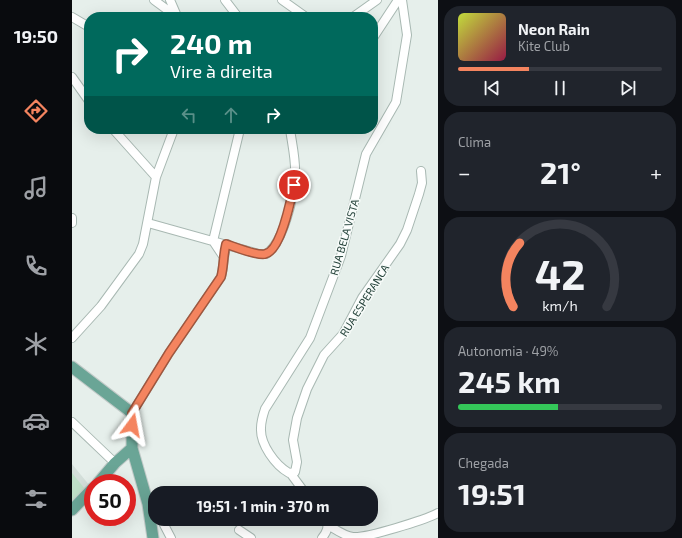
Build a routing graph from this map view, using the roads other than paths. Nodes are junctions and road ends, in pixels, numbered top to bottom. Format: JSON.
{"nodes":[{"id":1,"x":154,"y":0,"type":"edge"},
{"id":2,"x":170,"y":0,"type":"edge"},
{"id":3,"x":225,"y":0,"type":"edge"},
{"id":4,"x":282,"y":0,"type":"edge"},
{"id":5,"x":377,"y":0,"type":"edge"},
{"id":6,"x":398,"y":0,"type":"edge"},
{"id":7,"x":402,"y":0,"type":"edge"},
{"id":8,"x":170,"y":12,"type":"edge"},
{"id":9,"x":175,"y":12,"type":"edge"},
{"id":10,"x":234,"y":12,"type":"edge"},
{"id":11,"x":299,"y":12,"type":"edge"},
{"id":12,"x":360,"y":12,"type":"edge"},
{"id":13,"x":72,"y":17,"type":"edge"},
{"id":14,"x":84,"y":24,"type":"edge"},
{"id":15,"x":378,"y":30,"type":"edge"},
{"id":16,"x":72,"y":77,"type":"edge"},
{"id":17,"x":84,"y":94,"type":"edge"},
{"id":18,"x":378,"y":133,"type":"edge"},
{"id":19,"x":117,"y":134,"type":"edge"},
{"id":20,"x":172,"y":134,"type":"edge"},
{"id":21,"x":239,"y":134,"type":"edge"},
{"id":22,"x":291,"y":134,"type":"edge"},
{"id":23,"x":377,"y":134,"type":"edge"},
{"id":24,"x":421,"y":171,"type":"dead end"},
{"id":25,"x":156,"y":177,"type":"junction"},
{"id":26,"x":72,"y":218,"type":"edge"},
{"id":27,"x":72,"y":223,"type":"edge"},
{"id":28,"x":148,"y":223,"type":"junction"},
{"id":29,"x":213,"y":241,"type":"junction"},
{"id":30,"x":226,"y":244,"type":"junction"},
{"id":31,"x":223,"y":256,"type":"junction"},
{"id":32,"x":72,"y":338,"type":"edge"},
{"id":33,"x":72,"y":367,"type":"edge"},
{"id":34,"x":132,"y":413,"type":"junction"},
{"id":35,"x":72,"y":422,"type":"edge"},
{"id":36,"x":132,"y":448,"type":"junction"},
{"id":37,"x":115,"y":463,"type":"junction"},
{"id":38,"x":293,"y":473,"type":"junction"},
{"id":39,"x":106,"y":474,"type":"edge"},
{"id":40,"x":301,"y":486,"type":"edge"},
{"id":41,"x":84,"y":497,"type":"edge"},
{"id":42,"x":148,"y":498,"type":"edge"},
{"id":43,"x":72,"y":510,"type":"edge"},
{"id":44,"x":438,"y":513,"type":"edge"},
{"id":45,"x":152,"y":526,"type":"edge"},
{"id":46,"x":165,"y":526,"type":"edge"},
{"id":47,"x":327,"y":526,"type":"edge"},
{"id":48,"x":333,"y":526,"type":"edge"},
{"id":49,"x":239,"y":530,"type":"dead end"},
{"id":50,"x":153,"y":538,"type":"edge"},
{"id":51,"x":171,"y":538,"type":"edge"},
{"id":52,"x":251,"y":538,"type":"edge"},
{"id":53,"x":322,"y":538,"type":"edge"}],
"edges":[{"from":1,"to":8,"type":"street"},
{"from":2,"to":9,"type":"street"},
{"from":3,"to":10,"type":"street"},
{"from":4,"to":11,"type":"street"},
{"from":5,"to":12,"type":"street"},
{"from":6,"to":15,"type":"street"},
{"from":7,"to":18,"type":"street","name":"RUA BELA VISTA"},
{"from":13,"to":14,"type":"street"},
{"from":16,"to":17,"type":"street"},
{"from":19,"to":25,"type":"street"},
{"from":20,"to":25,"type":"street"},
{"from":21,"to":29,"type":"street"},
{"from":22,"to":30,"type":"street"},
{"from":23,"to":38,"type":"street","name":"RUA BELA VISTA"},
{"from":24,"to":38,"type":"street","name":"RUA ESPERANCA"},
{"from":25,"to":28,"type":"street"},
{"from":26,"to":27,"type":"street"},
{"from":28,"to":29,"type":"street"},
{"from":28,"to":32,"type":"street"},
{"from":29,"to":30,"type":"street"},
{"from":29,"to":31,"type":"street"},
{"from":30,"to":31,"type":"street"},
{"from":31,"to":34,"type":"street"},
{"from":33,"to":34,"type":"main road"},
{"from":34,"to":36,"type":"main road"},
{"from":35,"to":37,"type":"street"},
{"from":36,"to":37,"type":"main road"},
{"from":36,"to":42,"type":"main road"},
{"from":37,"to":39,"type":"main road"},
{"from":38,"to":40,"type":"street","name":"RUA BELA VISTA"},
{"from":41,"to":43,"type":"main road"},
{"from":44,"to":48,"type":"street"},
{"from":45,"to":50,"type":"main road"},
{"from":46,"to":51,"type":"street"},
{"from":47,"to":53,"type":"street"},
{"from":49,"to":52,"type":"street"}]}
